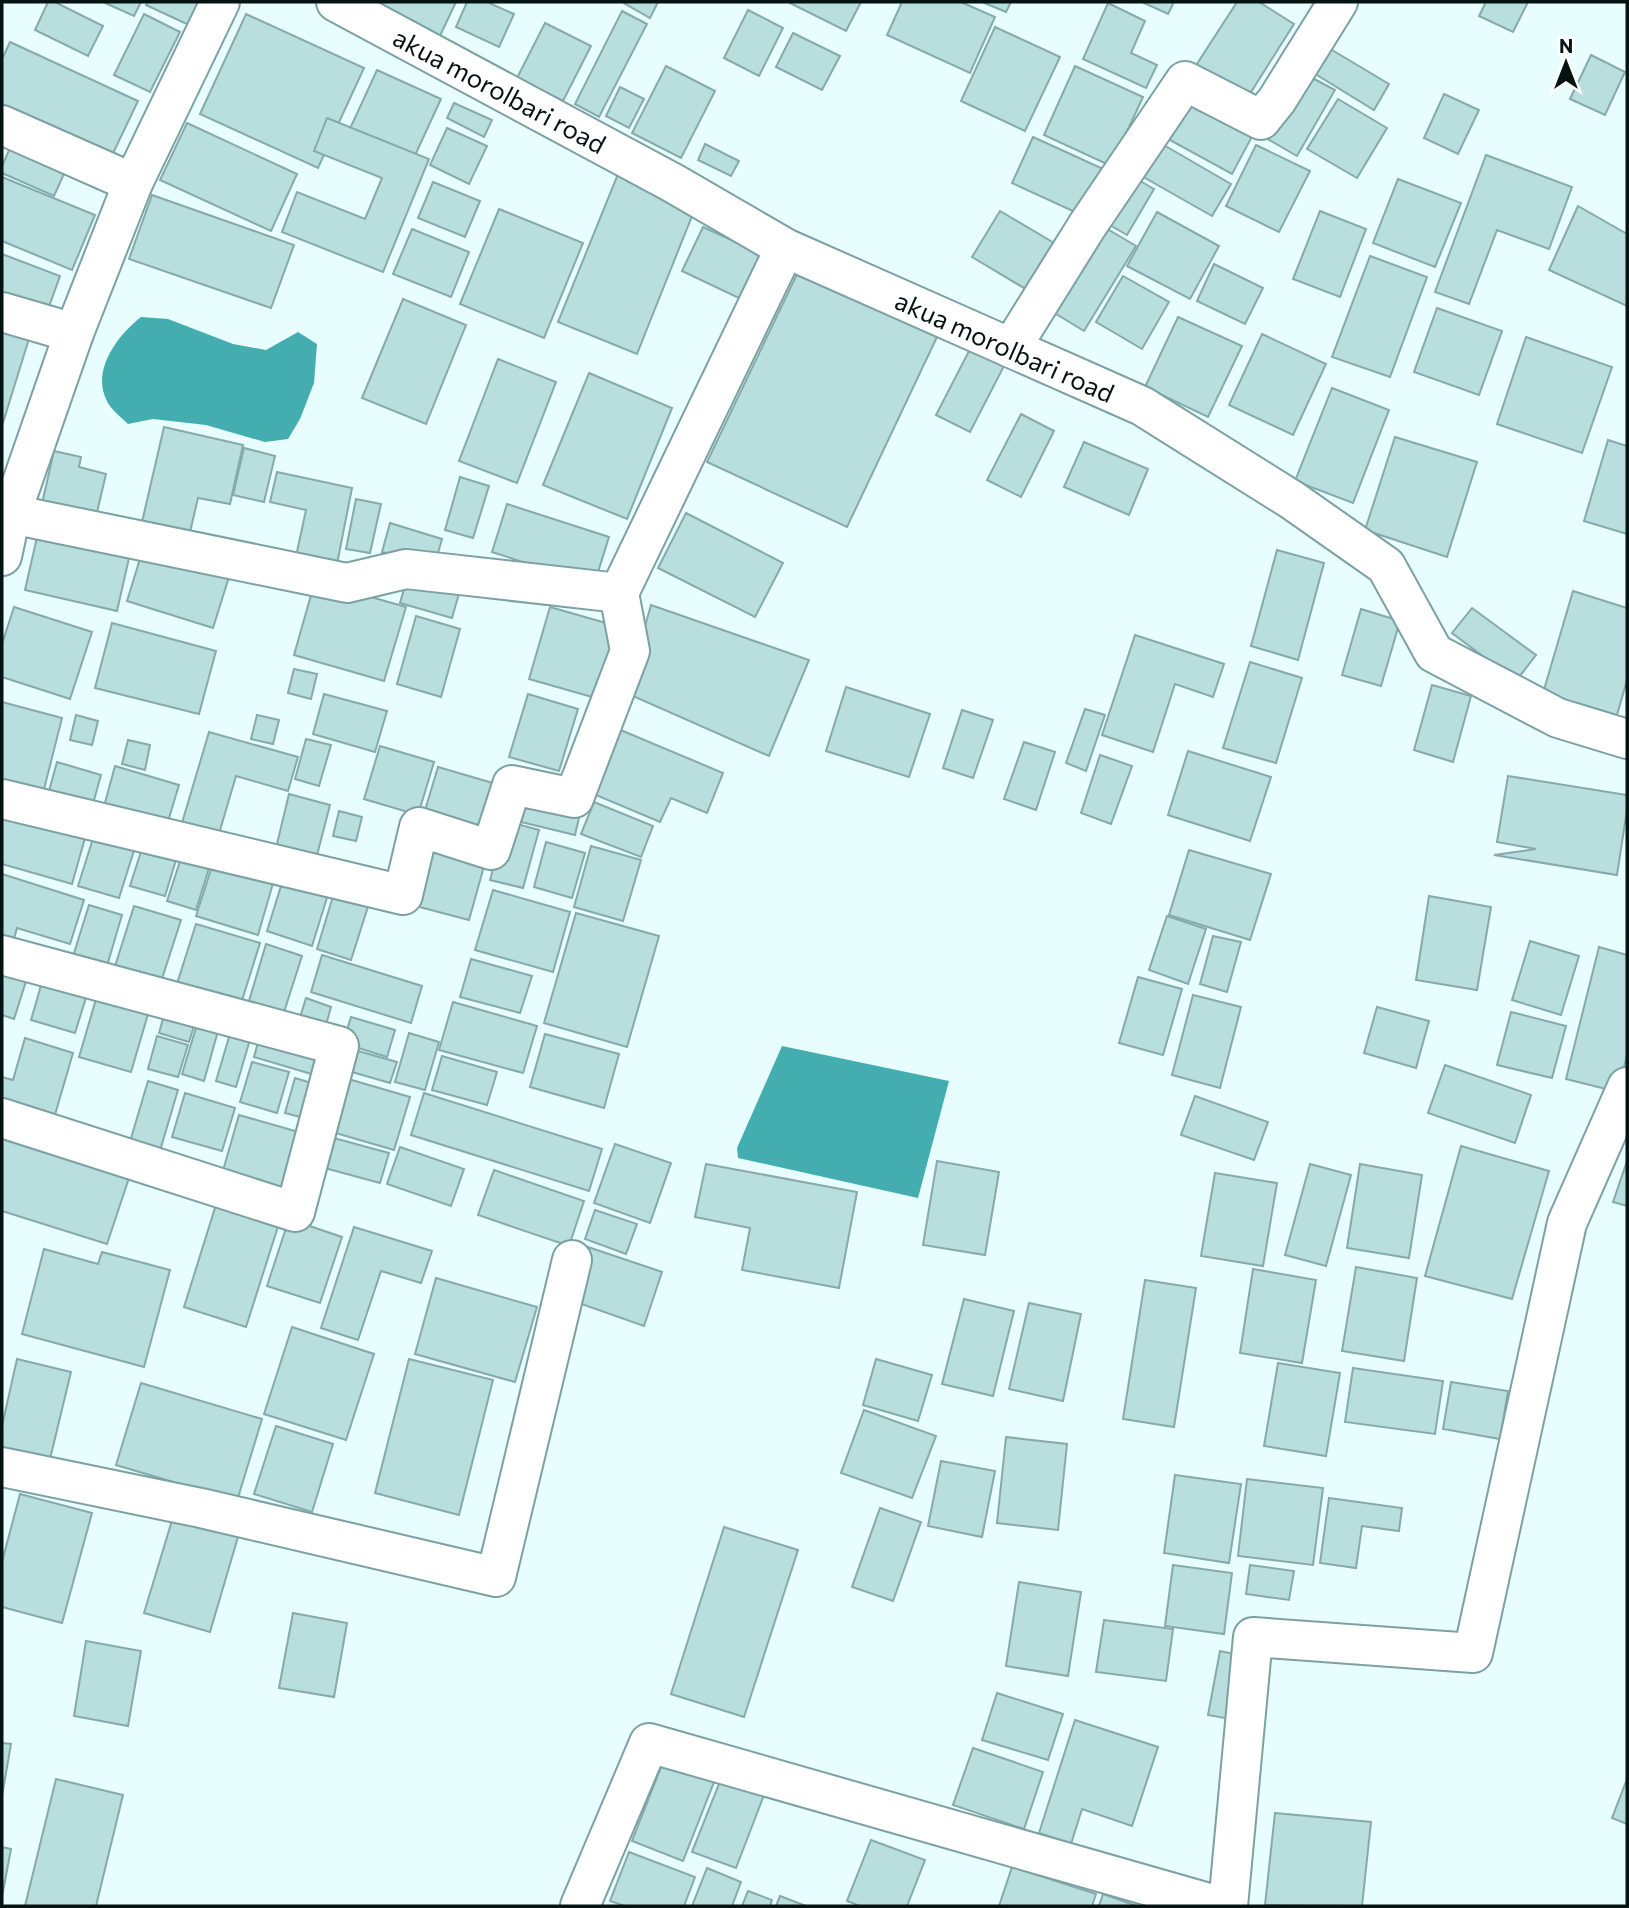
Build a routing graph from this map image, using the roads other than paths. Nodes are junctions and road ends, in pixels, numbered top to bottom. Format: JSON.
{"nodes":[{"id":1,"x":220,"y":2,"type":"edge"},
{"id":2,"x":336,"y":2,"type":"edge"},
{"id":3,"x":1338,"y":2,"type":"edge"},
{"id":4,"x":2,"y":125,"type":"edge"},
{"id":5,"x":133,"y":183,"type":"junction"},
{"id":6,"x":785,"y":248,"type":"junction"},
{"id":7,"x":2,"y":312,"type":"edge"},
{"id":8,"x":74,"y":333,"type":"junction"},
{"id":9,"x":1011,"y":348,"type":"junction"},
{"id":10,"x":11,"y":514,"type":"junction"},
{"id":11,"x":2,"y":556,"type":"edge"},
{"id":12,"x":619,"y":593,"type":"junction"},
{"id":13,"x":1627,"y":739,"type":"edge"},
{"id":14,"x":2,"y":799,"type":"edge"},
{"id":15,"x":2,"y":956,"type":"edge"},
{"id":16,"x":1627,"y":1087,"type":"edge"},
{"id":17,"x":2,"y":1118,"type":"edge"},
{"id":18,"x":572,"y":1260,"type":"dead end"},
{"id":19,"x":2,"y":1467,"type":"edge"},
{"id":20,"x":580,"y":1906,"type":"edge"},
{"id":21,"x":1219,"y":1906,"type":"edge"},
{"id":22,"x":1228,"y":1906,"type":"edge"}],
"edges":[{"from":1,"to":5,"type":"street"},
{"from":2,"to":6,"type":"street","name":"akua morolbari road"},
{"from":3,"to":9,"type":"street"},
{"from":4,"to":5,"type":"street"},
{"from":5,"to":8,"type":"street"},
{"from":6,"to":9,"type":"street","name":"akua morolbari road"},
{"from":6,"to":12,"type":"street"},
{"from":7,"to":8,"type":"street"},
{"from":8,"to":10,"type":"street"},
{"from":9,"to":13,"type":"street","name":"akua morolbari road"},
{"from":10,"to":11,"type":"street"},
{"from":10,"to":12,"type":"street"},
{"from":12,"to":14,"type":"street"},
{"from":15,"to":17,"type":"street"},
{"from":16,"to":22,"type":"street"},
{"from":18,"to":19,"type":"street"},
{"from":20,"to":21,"type":"street"}]}
